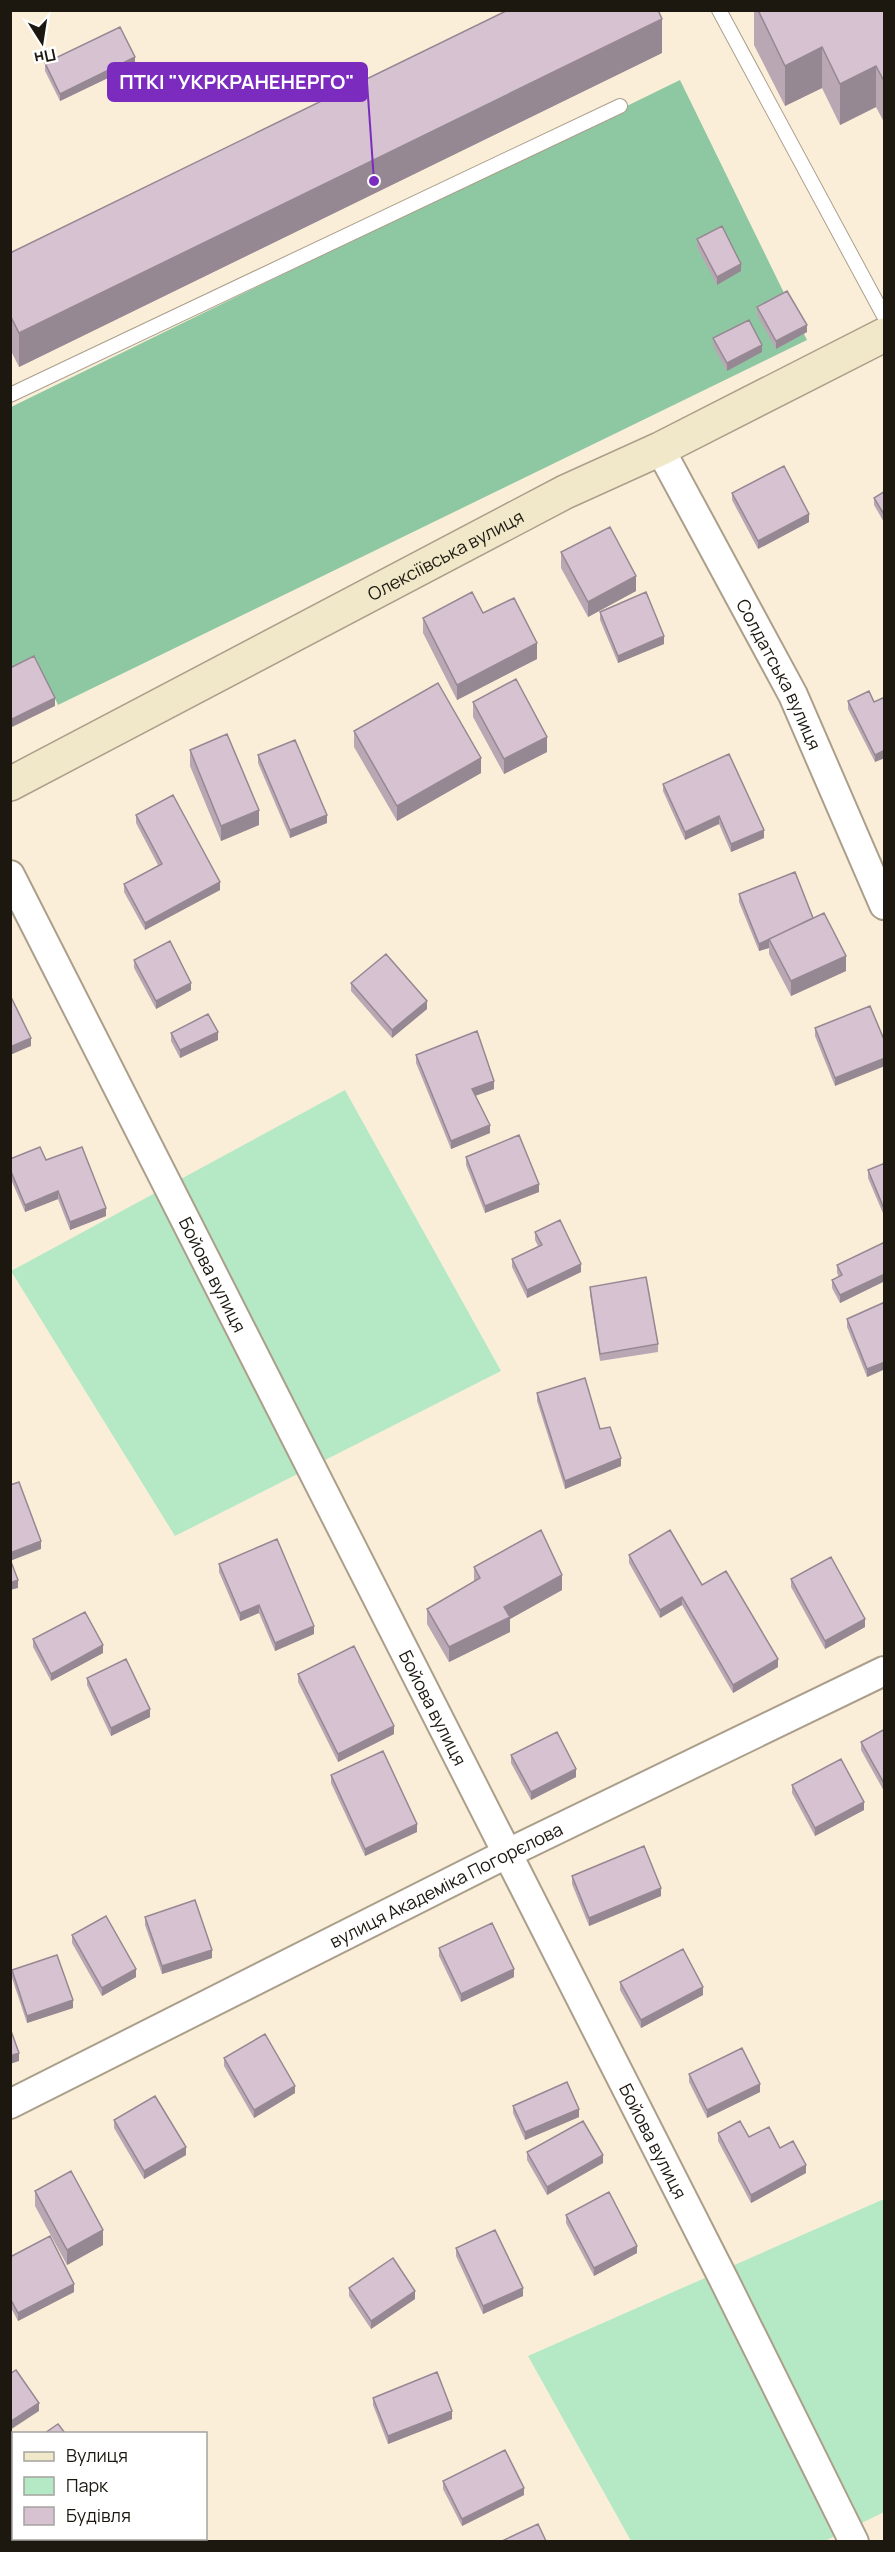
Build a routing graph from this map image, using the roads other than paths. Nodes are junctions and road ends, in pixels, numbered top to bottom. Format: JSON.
{"nodes":[{"id":1,"x":718,"y":10,"type":"edge"},
{"id":2,"x":620,"y":106,"type":"dead end"},
{"id":3,"x":885,"y":316,"type":"edge"},
{"id":4,"x":885,"y":335,"type":"edge"},
{"id":5,"x":10,"y":395,"type":"edge"},
{"id":6,"x":660,"y":449,"type":"junction"},
{"id":7,"x":10,"y":784,"type":"edge"},
{"id":8,"x":10,"y":875,"type":"edge"},
{"id":9,"x":885,"y":905,"type":"edge"},
{"id":10,"x":885,"y":1671,"type":"edge"},
{"id":11,"x":506,"y":1854,"type":"junction"},
{"id":12,"x":10,"y":2104,"type":"edge"},
{"id":13,"x":854,"y":2541,"type":"edge"}],
"edges":[{"from":1,"to":3,"type":"lane"},
{"from":2,"to":5,"type":"lane"},
{"from":4,"to":6,"type":"street","name":"Олексіївська вулиця"},
{"from":6,"to":7,"type":"street","name":"Олексіївська вулиця"},
{"from":6,"to":9,"type":"street","name":"Солдатська вулиця"},
{"from":8,"to":11,"type":"street","name":"Бойова вулиця"},
{"from":10,"to":11,"type":"street","name":"вулиця Академіка Погорєлова"},
{"from":11,"to":12,"type":"street","name":"вулиця Академіка Погорєлова"},
{"from":11,"to":13,"type":"street","name":"Бойова вулиця"}]}
